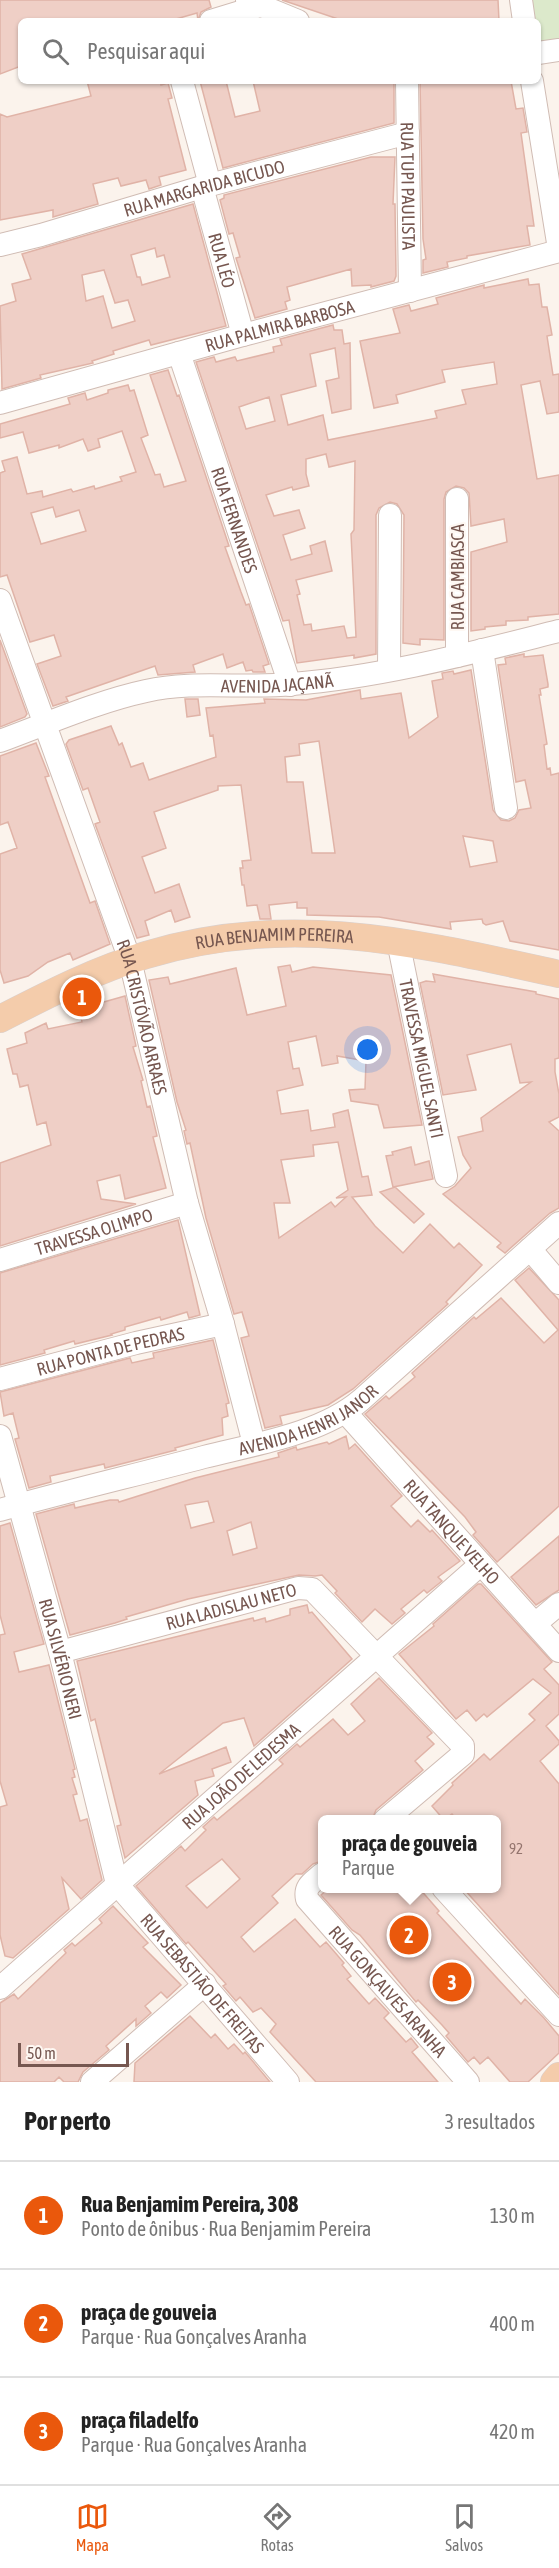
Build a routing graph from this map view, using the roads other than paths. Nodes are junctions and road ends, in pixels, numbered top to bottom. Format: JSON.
{"nodes":[{"id":1,"x":521,"y":0,"type":"edge"},
{"id":2,"x":253,"y":3,"type":"edge"},
{"id":3,"x":218,"y":18,"type":"edge"},
{"id":4,"x":290,"y":18,"type":"edge"},
{"id":5,"x":524,"y":18,"type":"edge"},
{"id":6,"x":559,"y":50,"type":"edge"},
{"id":7,"x":541,"y":53,"type":"edge"},
{"id":8,"x":183,"y":84,"type":"edge"},
{"id":9,"x":407,"y":84,"type":"edge"},
{"id":10,"x":532,"y":84,"type":"edge"},
{"id":11,"x":408,"y":133,"type":"junction"},
{"id":12,"x":206,"y":186,"type":"junction"},
{"id":13,"x":0,"y":245,"type":"edge"},
{"id":14,"x":559,"y":250,"type":"edge"},
{"id":15,"x":410,"y":291,"type":"junction"},
{"id":16,"x":243,"y":335,"type":"junction"},
{"id":17,"x":179,"y":353,"type":"junction"},
{"id":18,"x":0,"y":403,"type":"edge"},
{"id":19,"x":457,"y":499,"type":"dead end"},
{"id":20,"x":390,"y":515,"type":"dead end"},
{"id":21,"x":0,"y":600,"type":"edge"},
{"id":22,"x":559,"y":631,"type":"edge"},
{"id":23,"x":482,"y":650,"type":"junction"},
{"id":24,"x":458,"y":656,"type":"junction"},
{"id":25,"x":389,"y":670,"type":"junction"},
{"id":26,"x":290,"y":685,"type":"junction"},
{"id":27,"x":46,"y":724,"type":"junction"},
{"id":28,"x":0,"y":741,"type":"edge"},
{"id":29,"x":506,"y":808,"type":"dead end"},
{"id":30,"x":398,"y":941,"type":"junction"},
{"id":31,"x":130,"y":960,"type":"junction"},
{"id":32,"x":559,"y":974,"type":"edge"},
{"id":33,"x":0,"y":1019,"type":"edge"},
{"id":34,"x":446,"y":1176,"type":"dead end"},
{"id":35,"x":187,"y":1203,"type":"junction"},
{"id":36,"x":559,"y":1223,"type":"edge"},
{"id":37,"x":530,"y":1249,"type":"junction"},
{"id":38,"x":0,"y":1260,"type":"edge"},
{"id":39,"x":559,"y":1283,"type":"edge"},
{"id":40,"x":223,"y":1324,"type":"junction"},
{"id":41,"x":0,"y":1379,"type":"edge"},
{"id":42,"x":346,"y":1413,"type":"junction"},
{"id":43,"x":0,"y":1436,"type":"edge"},
{"id":44,"x":254,"y":1444,"type":"junction"},
{"id":45,"x":10,"y":1507,"type":"edge"},
{"id":46,"x":481,"y":1563,"type":"junction"},
{"id":47,"x":559,"y":1604,"type":"edge"},
{"id":48,"x":535,"y":1624,"type":"junction"},
{"id":49,"x":559,"y":1651,"type":"edge"},
{"id":50,"x":60,"y":1652,"type":"junction"},
{"id":51,"x":377,"y":1656,"type":"junction"},
{"id":52,"x":391,"y":1815,"type":"edge"},
{"id":53,"x":318,"y":1877,"type":"edge"},
{"id":54,"x":117,"y":1884,"type":"junction"},
{"id":55,"x":448,"y":1893,"type":"edge"},
{"id":56,"x":1,"y":1984,"type":"edge"},
{"id":57,"x":205,"y":1984,"type":"junction"},
{"id":58,"x":559,"y":2015,"type":"edge"},
{"id":59,"x":559,"y":2076,"type":"edge"},
{"id":60,"x":92,"y":2082,"type":"edge"},
{"id":61,"x":288,"y":2082,"type":"edge"},
{"id":62,"x":468,"y":2082,"type":"edge"},
{"id":63,"x":554,"y":2082,"type":"edge"}],
"edges":[{"from":1,"to":5,"type":"street"},
{"from":2,"to":3,"type":"street"},
{"from":2,"to":4,"type":"street"},
{"from":6,"to":7,"type":"street"},
{"from":8,"to":12,"type":"street","name":"RUA LÉO"},
{"from":9,"to":11,"type":"street","name":"RUA TUPI PAULISTA"},
{"from":10,"to":14,"type":"street"},
{"from":11,"to":12,"type":"street","name":"RUA MARGARIDA BICUDO"},
{"from":11,"to":15,"type":"street","name":"RUA TUPI PAULISTA"},
{"from":12,"to":13,"type":"street","name":"RUA MARGARIDA BICUDO"},
{"from":12,"to":16,"type":"street","name":"RUA LÉO"},
{"from":14,"to":15,"type":"street","name":"RUA PALMIRA BARBOSA"},
{"from":15,"to":16,"type":"street","name":"RUA PALMIRA BARBOSA"},
{"from":16,"to":17,"type":"street","name":"RUA PALMIRA BARBOSA"},
{"from":17,"to":18,"type":"street","name":"RUA PALMIRA BARBOSA"},
{"from":17,"to":26,"type":"street","name":"RUA FERNANDES"},
{"from":19,"to":24,"type":"street","name":"RUA CAMBIASCA"},
{"from":20,"to":25,"type":"street"},
{"from":21,"to":27,"type":"street","name":"RUA CRISTÓVÃO ARRAES"},
{"from":22,"to":23,"type":"street","name":"AVENIDA JAÇANÃ"},
{"from":23,"to":24,"type":"street","name":"AVENIDA JAÇANÃ"},
{"from":23,"to":29,"type":"street"},
{"from":24,"to":25,"type":"street","name":"AVENIDA JAÇANÃ"},
{"from":25,"to":26,"type":"street","name":"AVENIDA JAÇANÃ"},
{"from":26,"to":27,"type":"street","name":"AVENIDA JAÇANÃ"},
{"from":27,"to":28,"type":"street","name":"AVENIDA JAÇANÃ"},
{"from":27,"to":31,"type":"street","name":"RUA CRISTÓVÃO ARRAES"},
{"from":30,"to":31,"type":"main road","name":"RUA BENJAMIM PEREIRA"},
{"from":30,"to":32,"type":"main road","name":"RUA BENJAMIM PEREIRA"},
{"from":30,"to":34,"type":"street","name":"TRAVESSA MIGUEL SANTI"},
{"from":31,"to":33,"type":"main road","name":"RUA BENJAMIM PEREIRA"},
{"from":31,"to":35,"type":"street","name":"RUA CRISTÓVÃO ARRAES"},
{"from":35,"to":38,"type":"street","name":"TRAVESSA OLIMPO"},
{"from":35,"to":40,"type":"street","name":"RUA CRISTÓVÃO ARRAES"},
{"from":36,"to":37,"type":"street","name":"AVENIDA HENRI JANOR"},
{"from":37,"to":39,"type":"street"},
{"from":37,"to":42,"type":"street","name":"AVENIDA HENRI JANOR"},
{"from":40,"to":41,"type":"street","name":"RUA PONTA DE PEDRAS"},
{"from":40,"to":44,"type":"street","name":"RUA CRISTÓVÃO ARRAES"},
{"from":42,"to":44,"type":"street","name":"AVENIDA HENRI JANOR"},
{"from":42,"to":46,"type":"street","name":"RUA TANQUE VELHO"},
{"from":43,"to":45,"type":"street","name":"RUA SILVÉRIO NERI"},
{"from":44,"to":45,"type":"street","name":"AVENIDA HENRI JANOR"},
{"from":45,"to":50,"type":"street","name":"RUA SILVÉRIO NERI"},
{"from":46,"to":48,"type":"street","name":"RUA TANQUE VELHO"},
{"from":46,"to":51,"type":"street","name":"RUA JOÃO DE LEDESMA"},
{"from":47,"to":48,"type":"street"},
{"from":48,"to":49,"type":"street","name":"RUA TANQUE VELHO"},
{"from":50,"to":51,"type":"street","name":"RUA LADISLAU NETO"},
{"from":50,"to":54,"type":"street","name":"RUA SILVÉRIO NERI"},
{"from":51,"to":52,"type":"street"},
{"from":51,"to":54,"type":"street","name":"RUA JOÃO DE LEDESMA"},
{"from":53,"to":62,"type":"street","name":"RUA GONÇALVES ARANHA"},
{"from":54,"to":56,"type":"street","name":"RUA JOÃO DE LEDESMA"},
{"from":54,"to":57,"type":"street","name":"RUA SEBASTIÃO DE FREITAS"},
{"from":55,"to":58,"type":"street"},
{"from":57,"to":60,"type":"street"},
{"from":57,"to":61,"type":"street","name":"RUA SEBASTIÃO DE FREITAS"},
{"from":59,"to":63,"type":"main road"}]}
